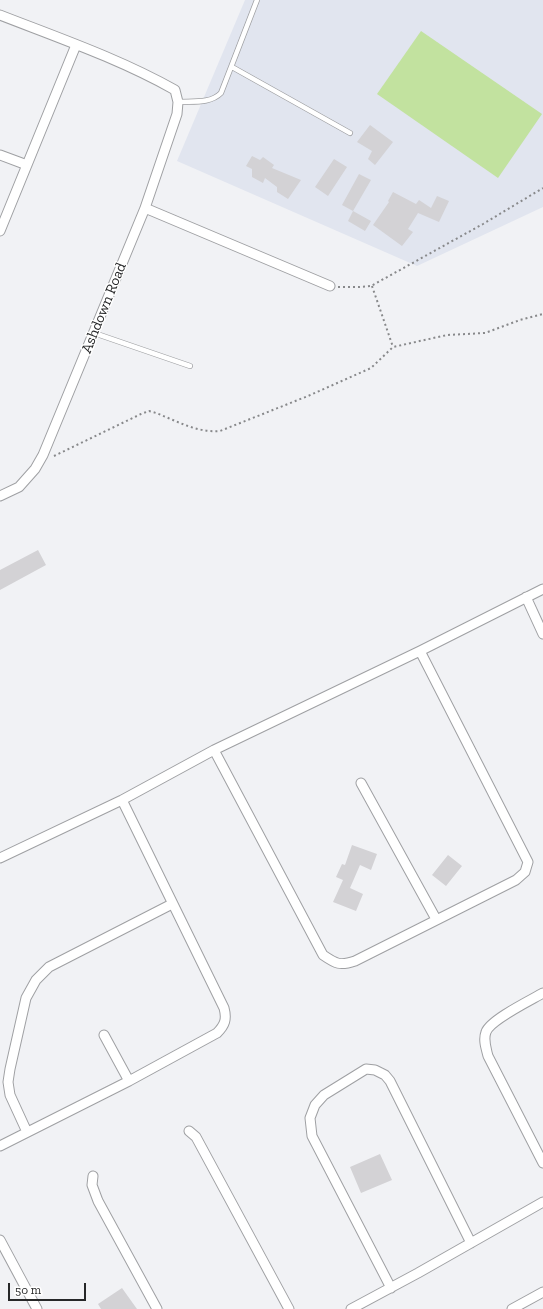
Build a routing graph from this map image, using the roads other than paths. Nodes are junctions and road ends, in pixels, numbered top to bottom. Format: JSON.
{"nodes":[{"id":1,"x":257,"y":0,"type":"edge"},
{"id":2,"x":0,"y":15,"type":"edge"},
{"id":3,"x":76,"y":45,"type":"junction"},
{"id":4,"x":232,"y":67,"type":"junction"},
{"id":5,"x":178,"y":102,"type":"junction"},
{"id":6,"x":350,"y":133,"type":"dead end"},
{"id":7,"x":0,"y":155,"type":"edge"},
{"id":8,"x":27,"y":165,"type":"junction"},
{"id":9,"x":145,"y":208,"type":"junction"},
{"id":10,"x":0,"y":231,"type":"edge"},
{"id":11,"x":330,"y":286,"type":"road end"},
{"id":12,"x":94,"y":333,"type":"junction"},
{"id":13,"x":190,"y":366,"type":"dead end"},
{"id":14,"x":0,"y":496,"type":"edge"},
{"id":15,"x":543,"y":589,"type":"edge"},
{"id":16,"x":526,"y":597,"type":"junction"},
{"id":17,"x":543,"y":634,"type":"edge"},
{"id":18,"x":420,"y":651,"type":"junction"},
{"id":19,"x":214,"y":750,"type":"junction"},
{"id":20,"x":361,"y":784,"type":"dead end"},
{"id":21,"x":122,"y":800,"type":"junction"},
{"id":22,"x":0,"y":858,"type":"edge"},
{"id":23,"x":172,"y":904,"type":"junction"},
{"id":24,"x":436,"y":919,"type":"junction"},
{"id":25,"x":543,"y":993,"type":"edge"},
{"id":26,"x":104,"y":1035,"type":"dead end"},
{"id":27,"x":129,"y":1081,"type":"junction"},
{"id":28,"x":189,"y":1131,"type":"dead end"},
{"id":29,"x":27,"y":1132,"type":"junction"},
{"id":30,"x":0,"y":1146,"type":"edge"},
{"id":31,"x":543,"y":1163,"type":"edge"},
{"id":32,"x":93,"y":1176,"type":"dead end"},
{"id":33,"x":543,"y":1202,"type":"edge"},
{"id":34,"x":0,"y":1240,"type":"edge"},
{"id":35,"x":471,"y":1243,"type":"junction"},
{"id":36,"x":391,"y":1288,"type":"junction"},
{"id":37,"x":543,"y":1292,"type":"edge"},
{"id":38,"x":37,"y":1309,"type":"edge"},
{"id":39,"x":157,"y":1309,"type":"edge"},
{"id":40,"x":289,"y":1309,"type":"edge"},
{"id":41,"x":351,"y":1309,"type":"edge"},
{"id":42,"x":512,"y":1309,"type":"edge"}],
"edges":[{"from":1,"to":4,"type":"lane"},
{"from":2,"to":3,"type":"street"},
{"from":3,"to":5,"type":"street"},
{"from":3,"to":8,"type":"street"},
{"from":4,"to":5,"type":"lane"},
{"from":4,"to":6,"type":"lane"},
{"from":5,"to":9,"type":"street","name":"Ashdown Road"},
{"from":7,"to":8,"type":"street"},
{"from":8,"to":10,"type":"street"},
{"from":9,"to":11,"type":"street"},
{"from":9,"to":12,"type":"street","name":"Ashdown Road"},
{"from":12,"to":13,"type":"lane"},
{"from":12,"to":14,"type":"street","name":"Ashdown Road"},
{"from":15,"to":16,"type":"street"},
{"from":16,"to":17,"type":"street"},
{"from":16,"to":18,"type":"street"},
{"from":18,"to":19,"type":"street"},
{"from":18,"to":24,"type":"street"},
{"from":19,"to":21,"type":"street"},
{"from":19,"to":24,"type":"street"},
{"from":20,"to":24,"type":"street"},
{"from":21,"to":22,"type":"street"},
{"from":21,"to":23,"type":"street"},
{"from":23,"to":27,"type":"street"},
{"from":23,"to":29,"type":"street"},
{"from":25,"to":31,"type":"street"},
{"from":26,"to":27,"type":"street"},
{"from":27,"to":29,"type":"street"},
{"from":28,"to":40,"type":"street"},
{"from":29,"to":30,"type":"street"},
{"from":32,"to":39,"type":"street"},
{"from":33,"to":35,"type":"street"},
{"from":34,"to":38,"type":"street"},
{"from":35,"to":36,"type":"street"},
{"from":35,"to":36,"type":"street"},
{"from":36,"to":41,"type":"street"},
{"from":37,"to":42,"type":"street"}]}
